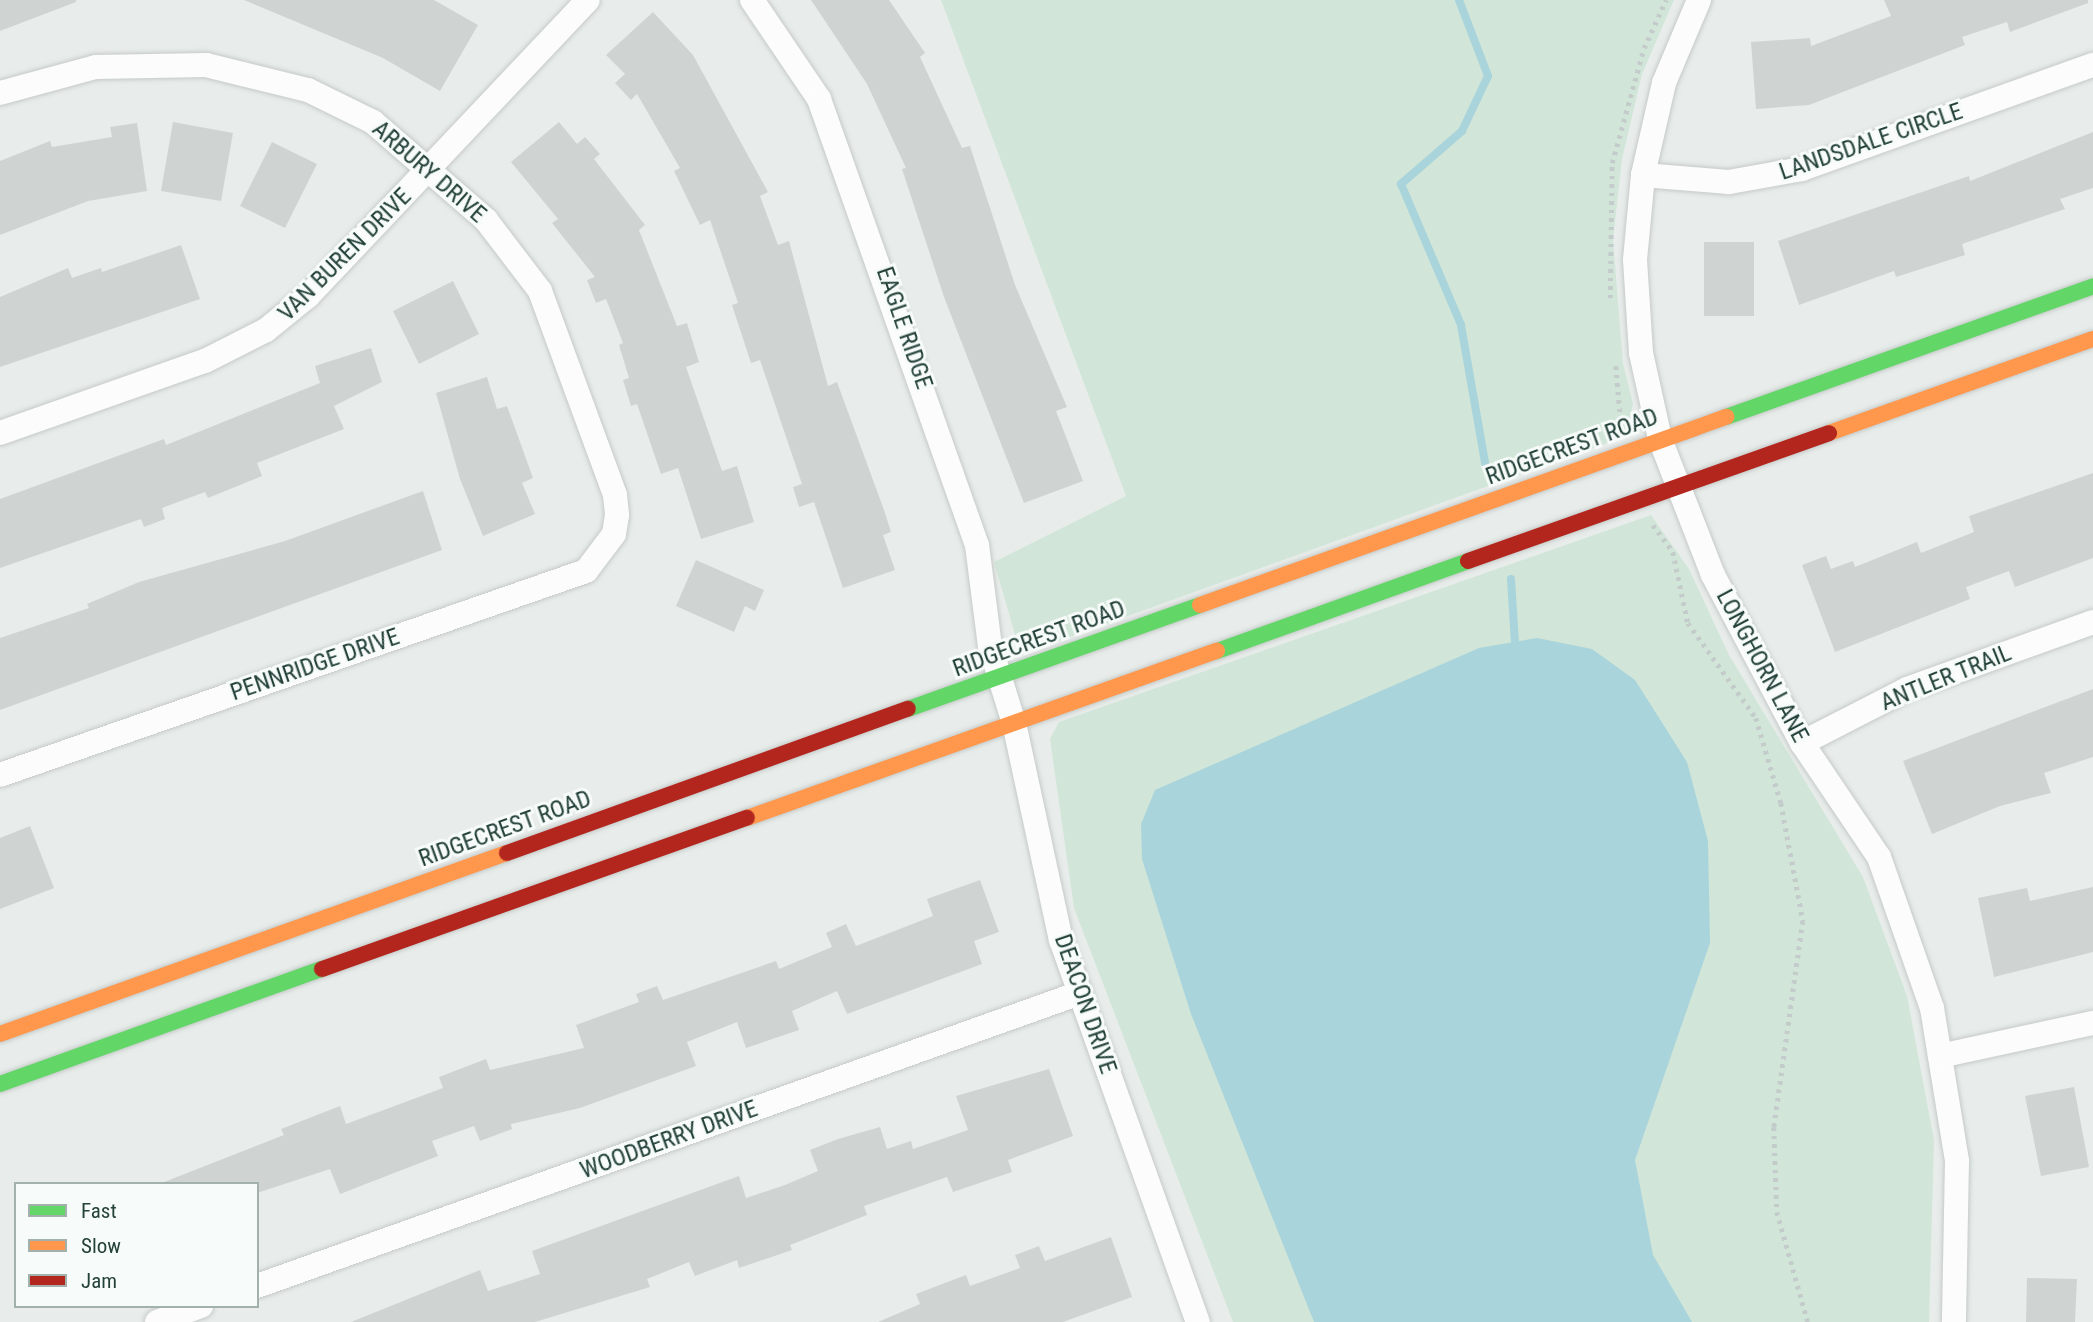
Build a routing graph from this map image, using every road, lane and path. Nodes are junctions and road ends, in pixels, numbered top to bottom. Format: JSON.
{"nodes":[{"id":1,"x":588,"y":0,"type":"edge"},
{"id":2,"x":752,"y":0,"type":"edge"},
{"id":3,"x":1699,"y":0,"type":"edge"},
{"id":4,"x":2093,"y":65,"type":"edge"},
{"id":5,"x":0,"y":93,"type":"edge"},
{"id":6,"x":431,"y":169,"type":"junction"},
{"id":7,"x":1643,"y":175,"type":"junction"},
{"id":8,"x":2093,"y":286,"type":"edge"},
{"id":9,"x":2093,"y":339,"type":"edge"},
{"id":10,"x":0,"y":433,"type":"edge"},
{"id":11,"x":1660,"y":439,"type":"junction"},
{"id":12,"x":1676,"y":484,"type":"junction"},
{"id":13,"x":1653,"y":525,"type":"dead end"},
{"id":14,"x":614,"y":534,"type":"joint"},
{"id":15,"x":2093,"y":622,"type":"edge"},
{"id":16,"x":998,"y":678,"type":"junction"},
{"id":17,"x":1014,"y":723,"type":"junction"},
{"id":18,"x":1802,"y":743,"type":"junction"},
{"id":19,"x":0,"y":775,"type":"edge"},
{"id":20,"x":1080,"y":993,"type":"junction"},
{"id":21,"x":2093,"y":1023,"type":"edge"},
{"id":22,"x":0,"y":1034,"type":"edge"},
{"id":23,"x":1940,"y":1056,"type":"junction"},
{"id":24,"x":0,"y":1084,"type":"edge"},
{"id":25,"x":259,"y":1285,"type":"edge"},
{"id":26,"x":196,"y":1308,"type":"edge"},
{"id":27,"x":157,"y":1322,"type":"edge"},
{"id":28,"x":1198,"y":1322,"type":"edge"},
{"id":29,"x":1808,"y":1322,"type":"edge"},
{"id":30,"x":1954,"y":1322,"type":"edge"}],
"edges":[{"from":1,"to":6,"type":"street","name":"VAN BUREN DRIVE"},
{"from":2,"to":16,"type":"street","name":"EAGLE RIDGE"},
{"from":3,"to":7,"type":"street","name":"LONGHORN LANE"},
{"from":4,"to":7,"type":"street","name":"LANDSDALE CIRCLE"},
{"from":5,"to":6,"type":"street","name":"ARBURY DRIVE"},
{"from":6,"to":10,"type":"street","name":"VAN BUREN DRIVE"},
{"from":6,"to":14,"type":"street","name":"ARBURY DRIVE"},
{"from":7,"to":11,"type":"street","name":"LONGHORN LANE"},
{"from":8,"to":11,"type":"main road","name":"RIDGECREST ROAD"},
{"from":9,"to":12,"type":"main road"},
{"from":11,"to":12,"type":"street","name":"LONGHORN LANE"},
{"from":11,"to":16,"type":"main road","name":"RIDGECREST ROAD"},
{"from":12,"to":17,"type":"main road"},
{"from":12,"to":18,"type":"street","name":"LONGHORN LANE"},
{"from":13,"to":29,"type":"path"},
{"from":14,"to":19,"type":"street","name":"PENNRIDGE DRIVE"},
{"from":15,"to":18,"type":"street","name":"ANTLER TRAIL"},
{"from":16,"to":17,"type":"street","name":"DEACON DRIVE"},
{"from":16,"to":22,"type":"main road","name":"RIDGECREST ROAD"},
{"from":17,"to":20,"type":"street","name":"DEACON DRIVE"},
{"from":17,"to":24,"type":"main road"},
{"from":18,"to":23,"type":"street","name":"LONGHORN LANE"},
{"from":20,"to":25,"type":"street","name":"WOODBERRY DRIVE"},
{"from":20,"to":28,"type":"street","name":"DEACON DRIVE"},
{"from":21,"to":23,"type":"street"},
{"from":23,"to":30,"type":"street","name":"LONGHORN LANE"},
{"from":26,"to":27,"type":"street"}]}
